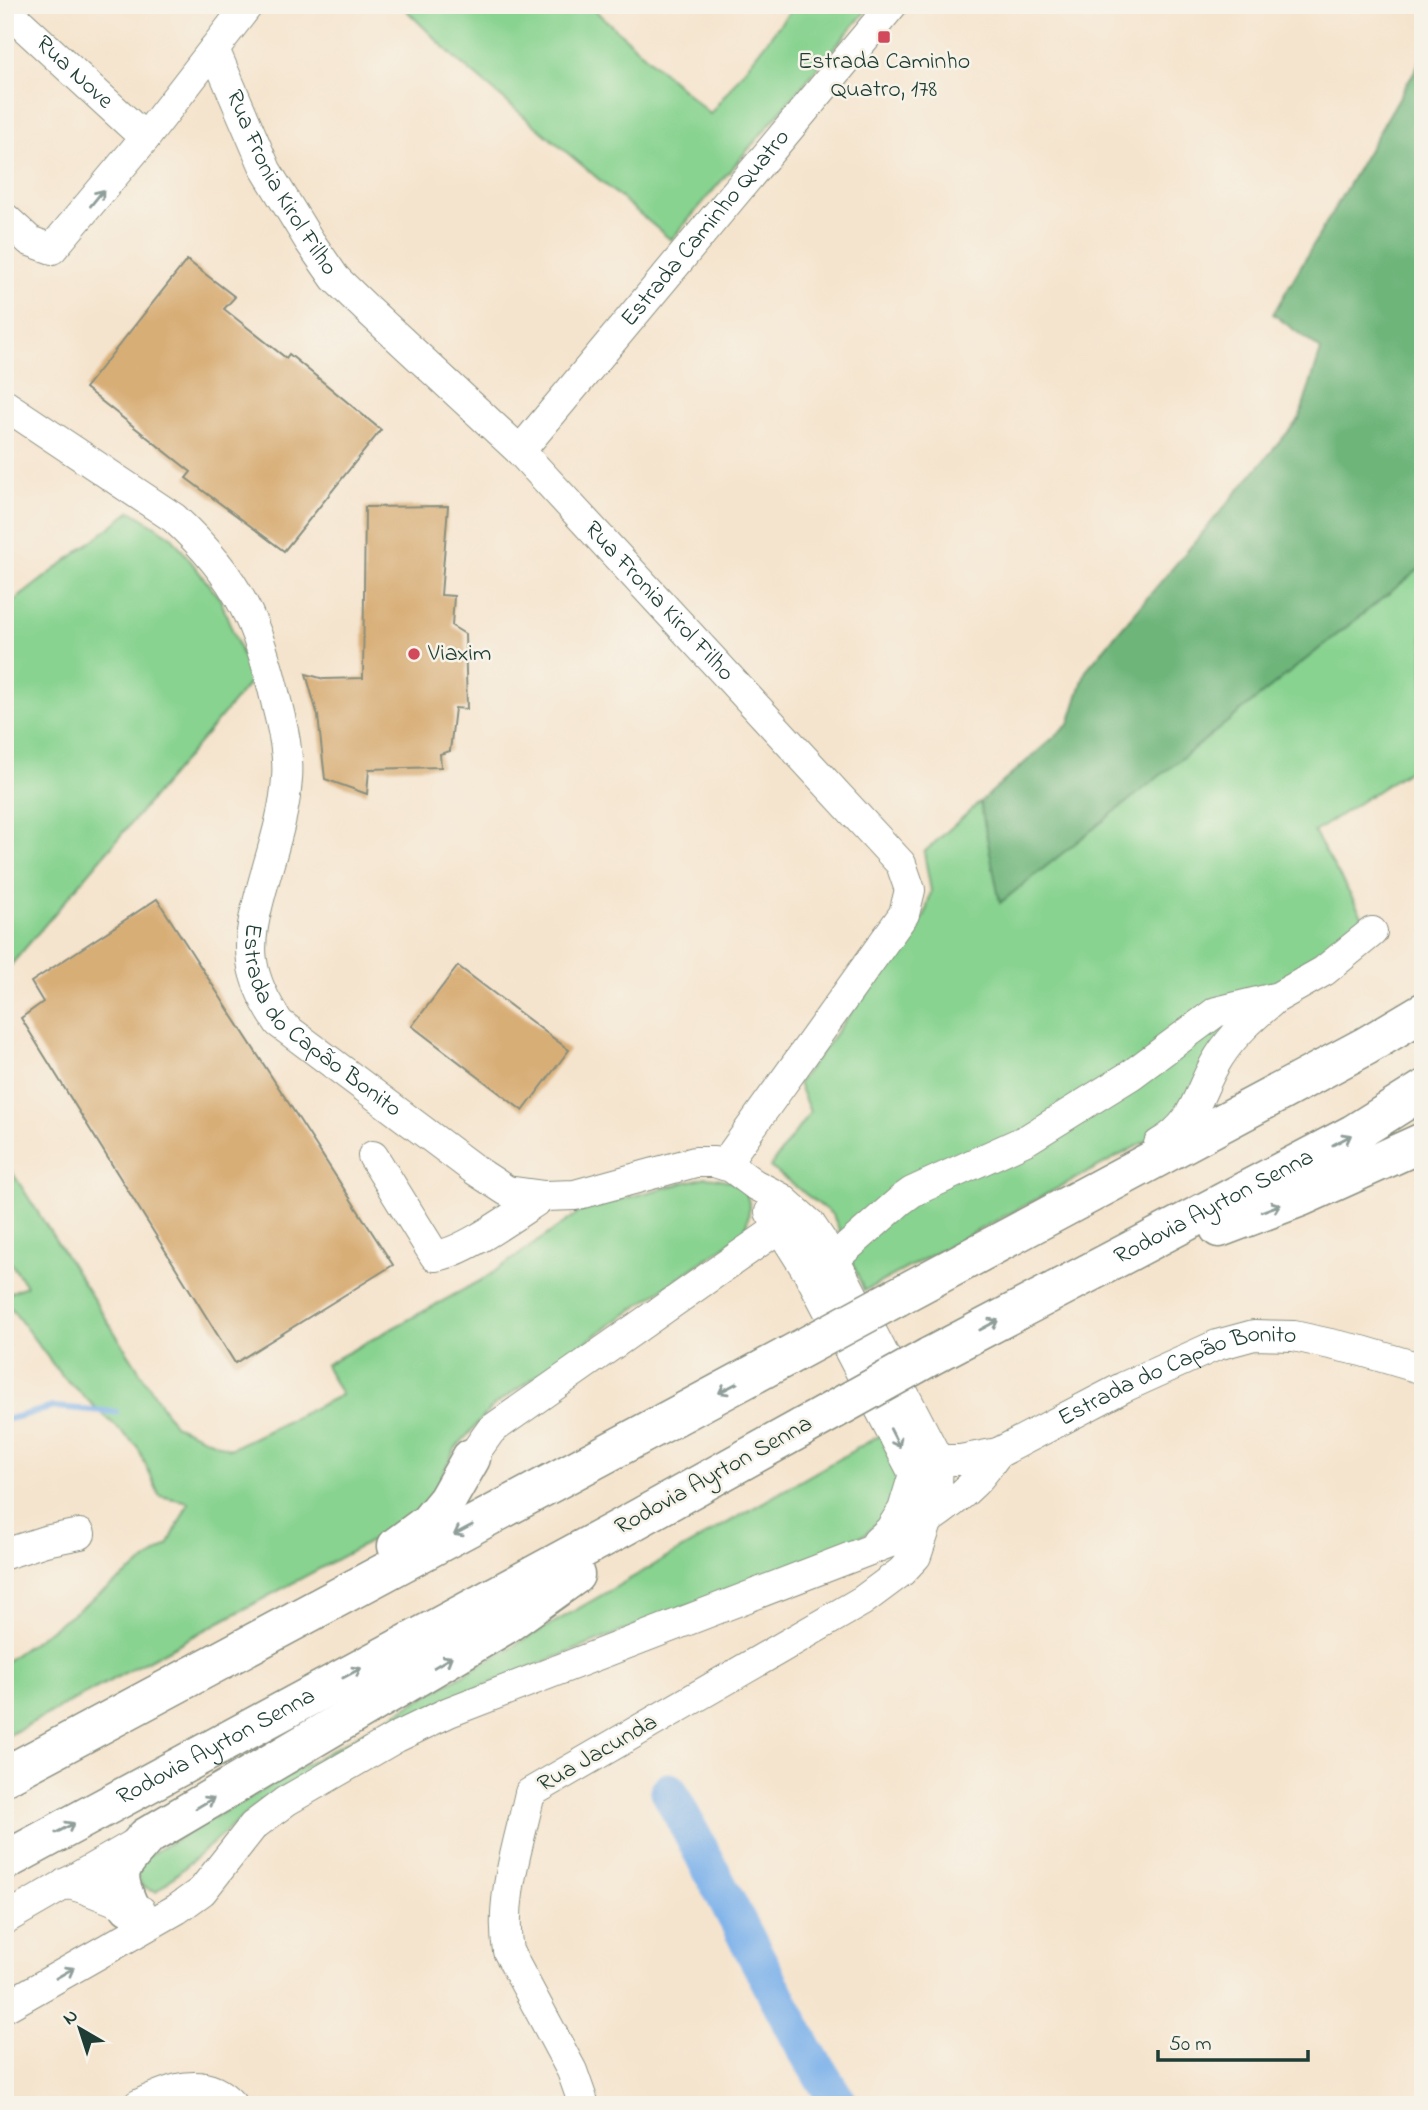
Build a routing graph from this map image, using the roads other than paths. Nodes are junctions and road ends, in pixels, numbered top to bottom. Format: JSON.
{"nodes":[{"id":1,"x":892,"y":5,"type":"edge"},
{"id":2,"x":243,"y":7,"type":"edge"},
{"id":3,"x":5,"y":9,"type":"edge"},
{"id":4,"x":214,"y":49,"type":"junction"},
{"id":5,"x":145,"y":138,"type":"junction"},
{"id":6,"x":5,"y":218,"type":"edge"},
{"id":7,"x":5,"y":405,"type":"edge"},
{"id":8,"x":520,"y":450,"type":"junction"},
{"id":9,"x":1372,"y":932,"type":"dead end"},
{"id":10,"x":1278,"y":997,"type":"junction"},
{"id":11,"x":1423,"y":1012,"type":"edge"},
{"id":12,"x":1366,"y":1046,"type":"junction"},
{"id":13,"x":1214,"y":1067,"type":"junction"},
{"id":14,"x":1423,"y":1090,"type":"edge"},
{"id":15,"x":1423,"y":1142,"type":"edge"},
{"id":16,"x":373,"y":1156,"type":"dead end"},
{"id":17,"x":724,"y":1165,"type":"junction"},
{"id":18,"x":754,"y":1184,"type":"junction"},
{"id":19,"x":544,"y":1196,"type":"junction"},
{"id":20,"x":810,"y":1224,"type":"junction"},
{"id":21,"x":779,"y":1228,"type":"junction"},
{"id":22,"x":999,"y":1244,"type":"junction"},
{"id":23,"x":1113,"y":1261,"type":"junction"},
{"id":24,"x":728,"y":1265,"type":"junction"},
{"id":25,"x":822,"y":1268,"type":"junction"},
{"id":26,"x":1423,"y":1369,"type":"edge"},
{"id":27,"x":998,"y":1453,"type":"junction"},
{"id":28,"x":471,"y":1458,"type":"junction"},
{"id":29,"x":926,"y":1467,"type":"junction"},
{"id":30,"x":517,"y":1501,"type":"junction"},
{"id":31,"x":926,"y":1522,"type":"junction"},
{"id":32,"x":623,"y":1527,"type":"junction"},
{"id":33,"x":80,"y":1534,"type":"dead end"},
{"id":34,"x":863,"y":1553,"type":"junction"},
{"id":35,"x":5,"y":1554,"type":"edge"},
{"id":36,"x":15,"y":1771,"type":"edge"},
{"id":37,"x":146,"y":1838,"type":"junction"},
{"id":38,"x":5,"y":1861,"type":"edge"},
{"id":39,"x":66,"y":1883,"type":"junction"},
{"id":40,"x":129,"y":1906,"type":"junction"},
{"id":41,"x":177,"y":1909,"type":"junction"},
{"id":42,"x":5,"y":1919,"type":"edge"},
{"id":43,"x":5,"y":2007,"type":"edge"},
{"id":44,"x":138,"y":2105,"type":"edge"},
{"id":45,"x":232,"y":2105,"type":"edge"},
{"id":46,"x":584,"y":2105,"type":"edge"}],
"edges":[{"from":1,"to":8,"type":"street","name":"Estrada Caminho Quatro"},
{"from":2,"to":4,"type":"street","name":"Rua Fronia Kirol Filho"},
{"from":3,"to":5,"type":"street","name":"Rua Nove"},
{"from":4,"to":5,"type":"street","name":"Rua Fronia Kirol Filho"},
{"from":4,"to":8,"type":"street","name":"Rua Fronia Kirol Filho"},
{"from":6,"to":5,"type":"street","name":"Rua Fronia Kirol Filho","one_way":true},
{"from":7,"to":19,"type":"street","name":"Estrada do Capão Bonito"},
{"from":8,"to":17,"type":"street","name":"Rua Fronia Kirol Filho"},
{"from":9,"to":10,"type":"street"},
{"from":10,"to":13,"type":"street"},
{"from":10,"to":25,"type":"street"},
{"from":11,"to":12,"type":"highway"},
{"from":12,"to":13,"type":"street"},
{"from":12,"to":22,"type":"highway"},
{"from":13,"to":22,"type":"street"},
{"from":23,"to":14,"type":"highway","name":"Rodovia Ayrton Senna","one_way":true},
{"from":23,"to":15,"type":"highway","one_way":true},
{"from":16,"to":19,"type":"street"},
{"from":17,"to":18,"type":"street","name":"Estrada do Capão Bonito"},
{"from":17,"to":19,"type":"street","name":"Estrada do Capão Bonito"},
{"from":18,"to":20,"type":"street","name":"Estrada do Capão Bonito"},
{"from":18,"to":21,"type":"street","name":"Estrada do Capão Bonito"},
{"from":20,"to":21,"type":"street"},
{"from":20,"to":25,"type":"street","name":"Estrada do Capão Bonito"},
{"from":21,"to":24,"type":"street"},
{"from":21,"to":25,"type":"street","name":"Estrada do Capão Bonito"},
{"from":22,"to":30,"type":"highway","one_way":true,"bridge":true},
{"from":32,"to":23,"type":"highway","name":"Rodovia Ayrton Senna","one_way":true,"bridge":true},
{"from":24,"to":25,"type":"street"},
{"from":24,"to":28,"type":"street"},
{"from":25,"to":29,"type":"street","name":"Estrada do Capão Bonito"},
{"from":26,"to":27,"type":"street","name":"Estrada do Capão Bonito"},
{"from":27,"to":29,"type":"street","name":"Estrada do Capão Bonito"},
{"from":27,"to":31,"type":"street"},
{"from":28,"to":30,"type":"highway"},
{"from":28,"to":36,"type":"highway"},
{"from":29,"to":31,"type":"street","name":"Rua Jacunda"},
{"from":29,"to":34,"type":"street"},
{"from":30,"to":36,"type":"highway","one_way":true},
{"from":31,"to":34,"type":"street"},
{"from":31,"to":46,"type":"street","name":"Rua Jacunda"},
{"from":37,"to":32,"type":"highway","one_way":true},
{"from":38,"to":32,"type":"highway","name":"Rodovia Ayrton Senna","one_way":true},
{"from":33,"to":35,"type":"street"},
{"from":34,"to":41,"type":"street"},
{"from":37,"to":39,"type":"street"},
{"from":37,"to":40,"type":"highway"},
{"from":39,"to":40,"type":"street"},
{"from":39,"to":42,"type":"street"},
{"from":40,"to":41,"type":"street"},
{"from":43,"to":41,"type":"street","one_way":true},
{"from":44,"to":45,"type":"street"}]}
